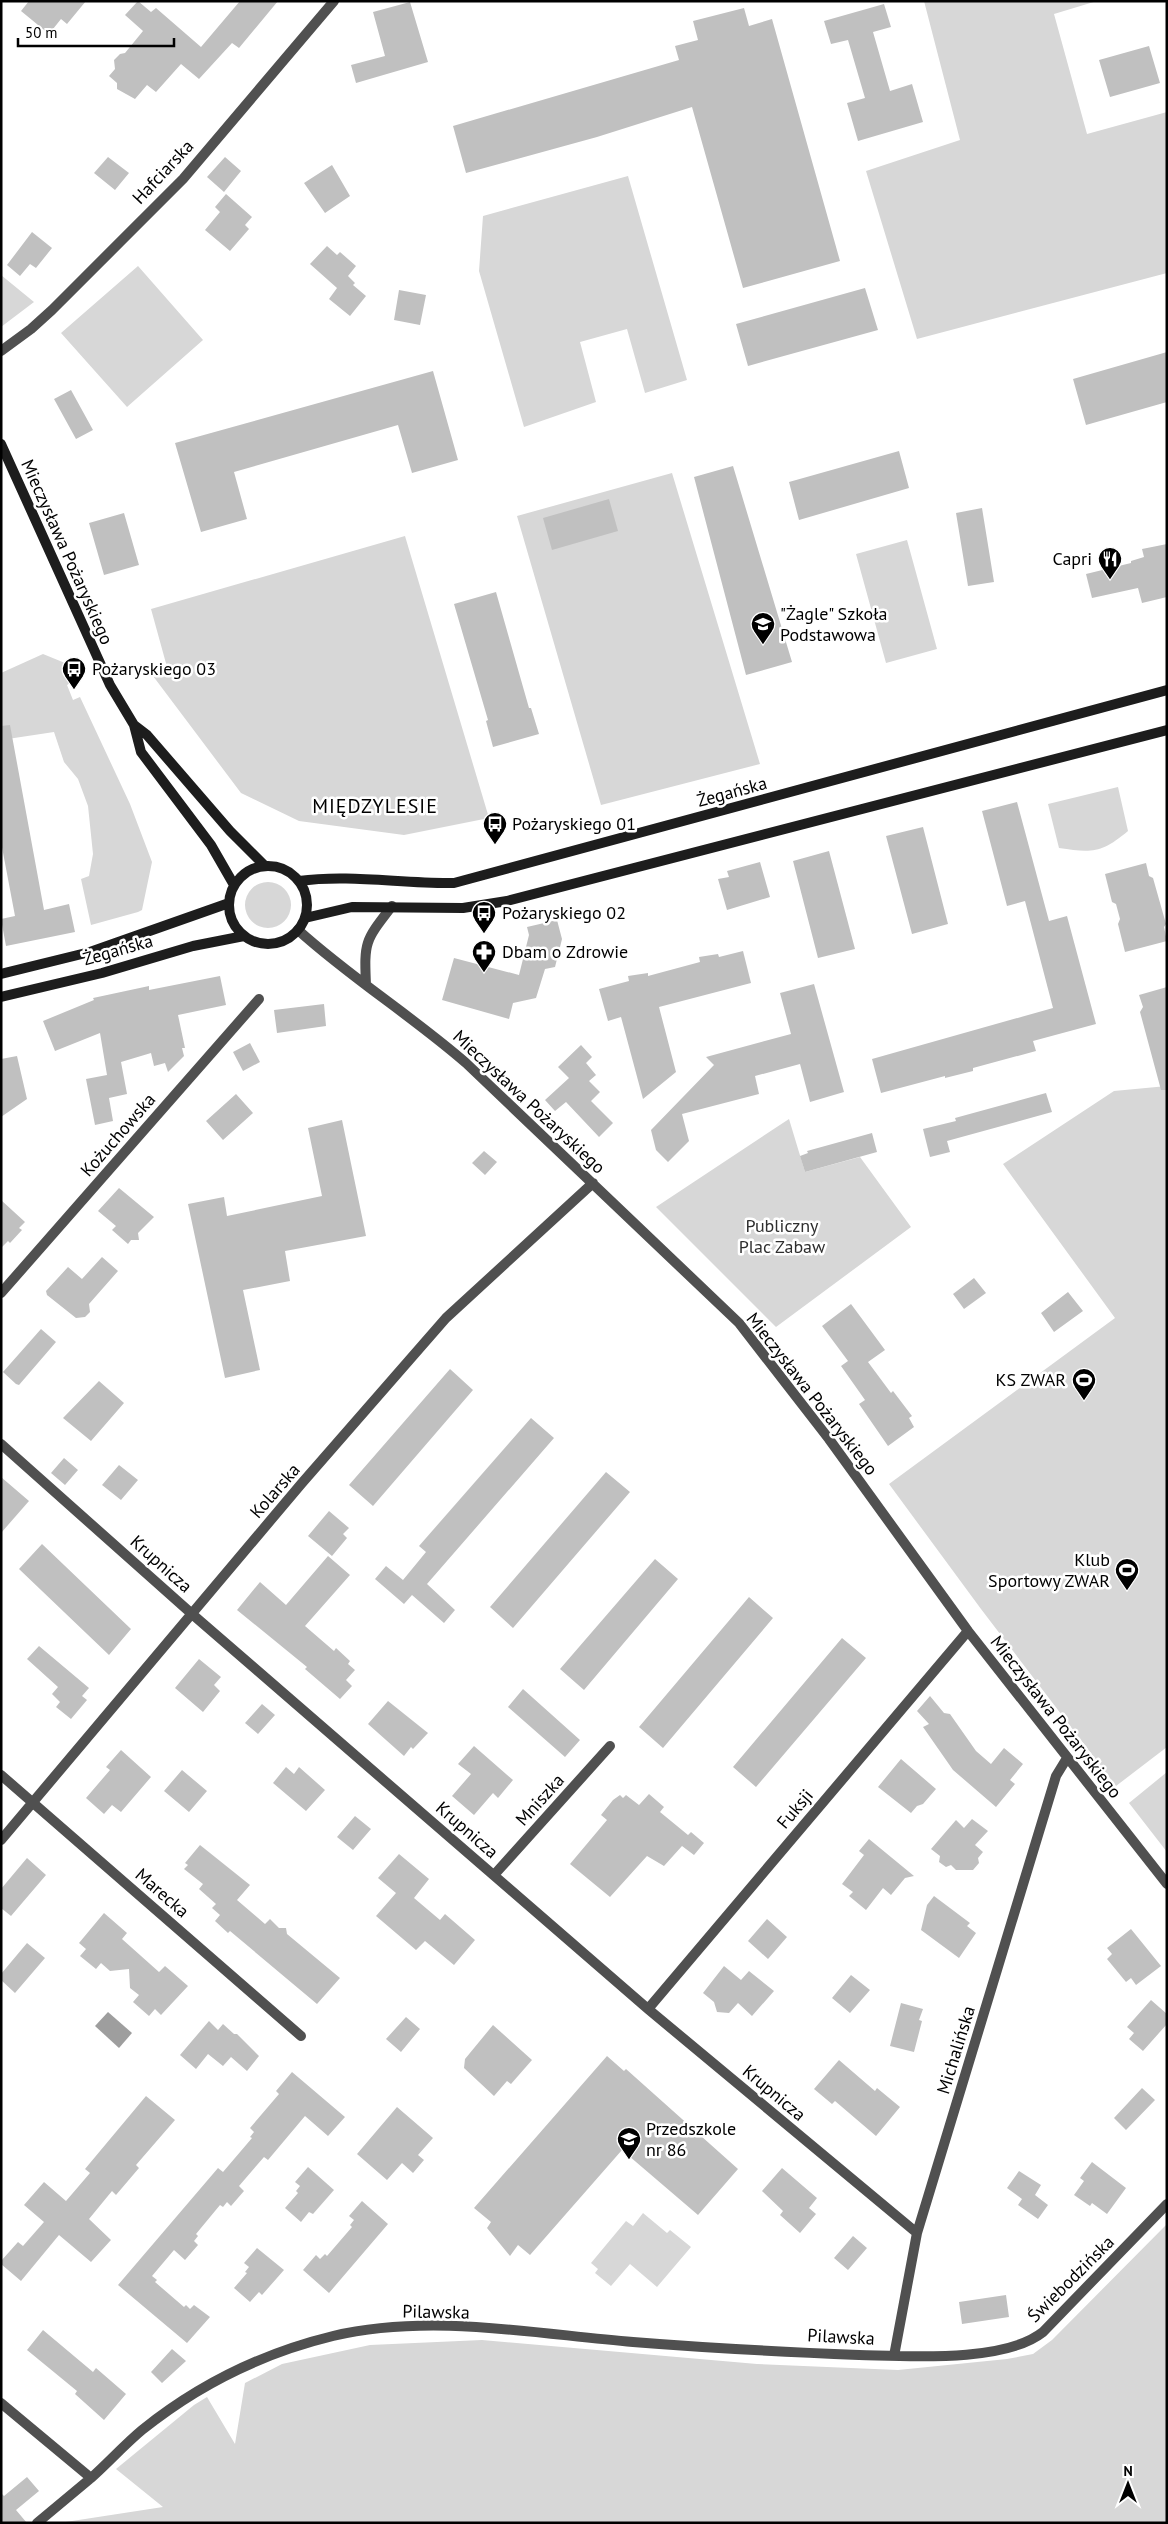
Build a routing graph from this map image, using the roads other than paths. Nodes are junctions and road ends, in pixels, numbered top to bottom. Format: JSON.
{"nodes":[{"id":1,"x":332,"y":2,"type":"edge"},
{"id":2,"x":1,"y":351,"type":"edge"},
{"id":3,"x":1,"y":444,"type":"edge"},
{"id":4,"x":1167,"y":690,"type":"edge"},
{"id":5,"x":134,"y":725,"type":"junction"},
{"id":6,"x":1167,"y":730,"type":"edge"},
{"id":7,"x":265,"y":866,"type":"junction"},
{"id":8,"x":299,"y":881,"type":"junction"},
{"id":9,"x":234,"y":885,"type":"junction"},
{"id":10,"x":229,"y":904,"type":"junction"},
{"id":11,"x":392,"y":906,"type":"junction"},
{"id":12,"x":305,"y":918,"type":"junction"},
{"id":13,"x":298,"y":930,"type":"junction"},
{"id":14,"x":244,"y":936,"type":"junction"},
{"id":15,"x":1,"y":974,"type":"edge"},
{"id":16,"x":366,"y":985,"type":"junction"},
{"id":17,"x":1,"y":997,"type":"edge"},
{"id":18,"x":259,"y":999,"type":"dead end"},
{"id":19,"x":593,"y":1183,"type":"junction"},
{"id":20,"x":1,"y":1293,"type":"edge"},
{"id":21,"x":1,"y":1444,"type":"edge"},
{"id":22,"x":192,"y":1614,"type":"junction"},
{"id":23,"x":968,"y":1631,"type":"junction"},
{"id":24,"x":610,"y":1746,"type":"dead end"},
{"id":25,"x":1067,"y":1758,"type":"junction"},
{"id":26,"x":1,"y":1775,"type":"edge"},
{"id":27,"x":34,"y":1802,"type":"junction"},
{"id":28,"x":1,"y":1840,"type":"edge"},
{"id":29,"x":494,"y":1875,"type":"junction"},
{"id":30,"x":1167,"y":1884,"type":"edge"},
{"id":31,"x":648,"y":2009,"type":"junction"},
{"id":32,"x":301,"y":2036,"type":"dead end"},
{"id":33,"x":1167,"y":2204,"type":"edge"},
{"id":34,"x":918,"y":2232,"type":"junction"},
{"id":35,"x":894,"y":2356,"type":"junction"},
{"id":36,"x":1,"y":2403,"type":"edge"},
{"id":37,"x":91,"y":2478,"type":"junction"},
{"id":38,"x":37,"y":2523,"type":"edge"}],
"edges":[{"from":1,"to":2,"type":"street","name":"Hafciarska"},
{"from":3,"to":5,"type":"street","name":"Mieczysława Pożaryskiego"},
{"from":4,"to":8,"type":"street","name":"Żegańska"},
{"from":5,"to":7,"type":"street","name":"Mieczysława Pożaryskiego"},
{"from":5,"to":9,"type":"street","name":"Mieczysława Pożaryskiego"},
{"from":6,"to":11,"type":"street"},
{"from":7,"to":8,"type":"street"},
{"from":7,"to":9,"type":"street"},
{"from":8,"to":12,"type":"street"},
{"from":9,"to":10,"type":"street"},
{"from":10,"to":14,"type":"street"},
{"from":10,"to":15,"type":"street","name":"Żegańska"},
{"from":11,"to":12,"type":"street"},
{"from":11,"to":16,"type":"street"},
{"from":12,"to":13,"type":"street"},
{"from":13,"to":14,"type":"street"},
{"from":13,"to":16,"type":"street","name":"Mieczysława Pożaryskiego"},
{"from":14,"to":17,"type":"street","name":"Żegańska"},
{"from":16,"to":19,"type":"street","name":"Mieczysława Pożaryskiego"},
{"from":18,"to":20,"type":"street","name":"Kożuchowska"},
{"from":19,"to":22,"type":"street","name":"Kolarska"},
{"from":19,"to":23,"type":"street","name":"Mieczysława Pożaryskiego"},
{"from":21,"to":22,"type":"street","name":"Krupnicza"},
{"from":22,"to":27,"type":"street","name":"Kolarska"},
{"from":22,"to":29,"type":"street","name":"Krupnicza"},
{"from":23,"to":25,"type":"street","name":"Mieczysława Pożaryskiego"},
{"from":23,"to":31,"type":"street","name":"Fuksji"},
{"from":24,"to":29,"type":"street","name":"Mniszka"},
{"from":25,"to":30,"type":"street","name":"Mieczysława Pożaryskiego"},
{"from":25,"to":34,"type":"street","name":"Michalińska"},
{"from":26,"to":27,"type":"street","name":"Marecka"},
{"from":27,"to":28,"type":"street","name":"Kolarska"},
{"from":27,"to":32,"type":"street","name":"Marecka"},
{"from":29,"to":31,"type":"street","name":"Krupnicza"},
{"from":31,"to":34,"type":"street","name":"Krupnicza"},
{"from":33,"to":35,"type":"street","name":"Świebodzińska"},
{"from":34,"to":35,"type":"street","name":"Michalińska"},
{"from":35,"to":37,"type":"street","name":"Pilawska"},
{"from":36,"to":37,"type":"street"},
{"from":37,"to":38,"type":"street","name":"Pilawska"}]}
